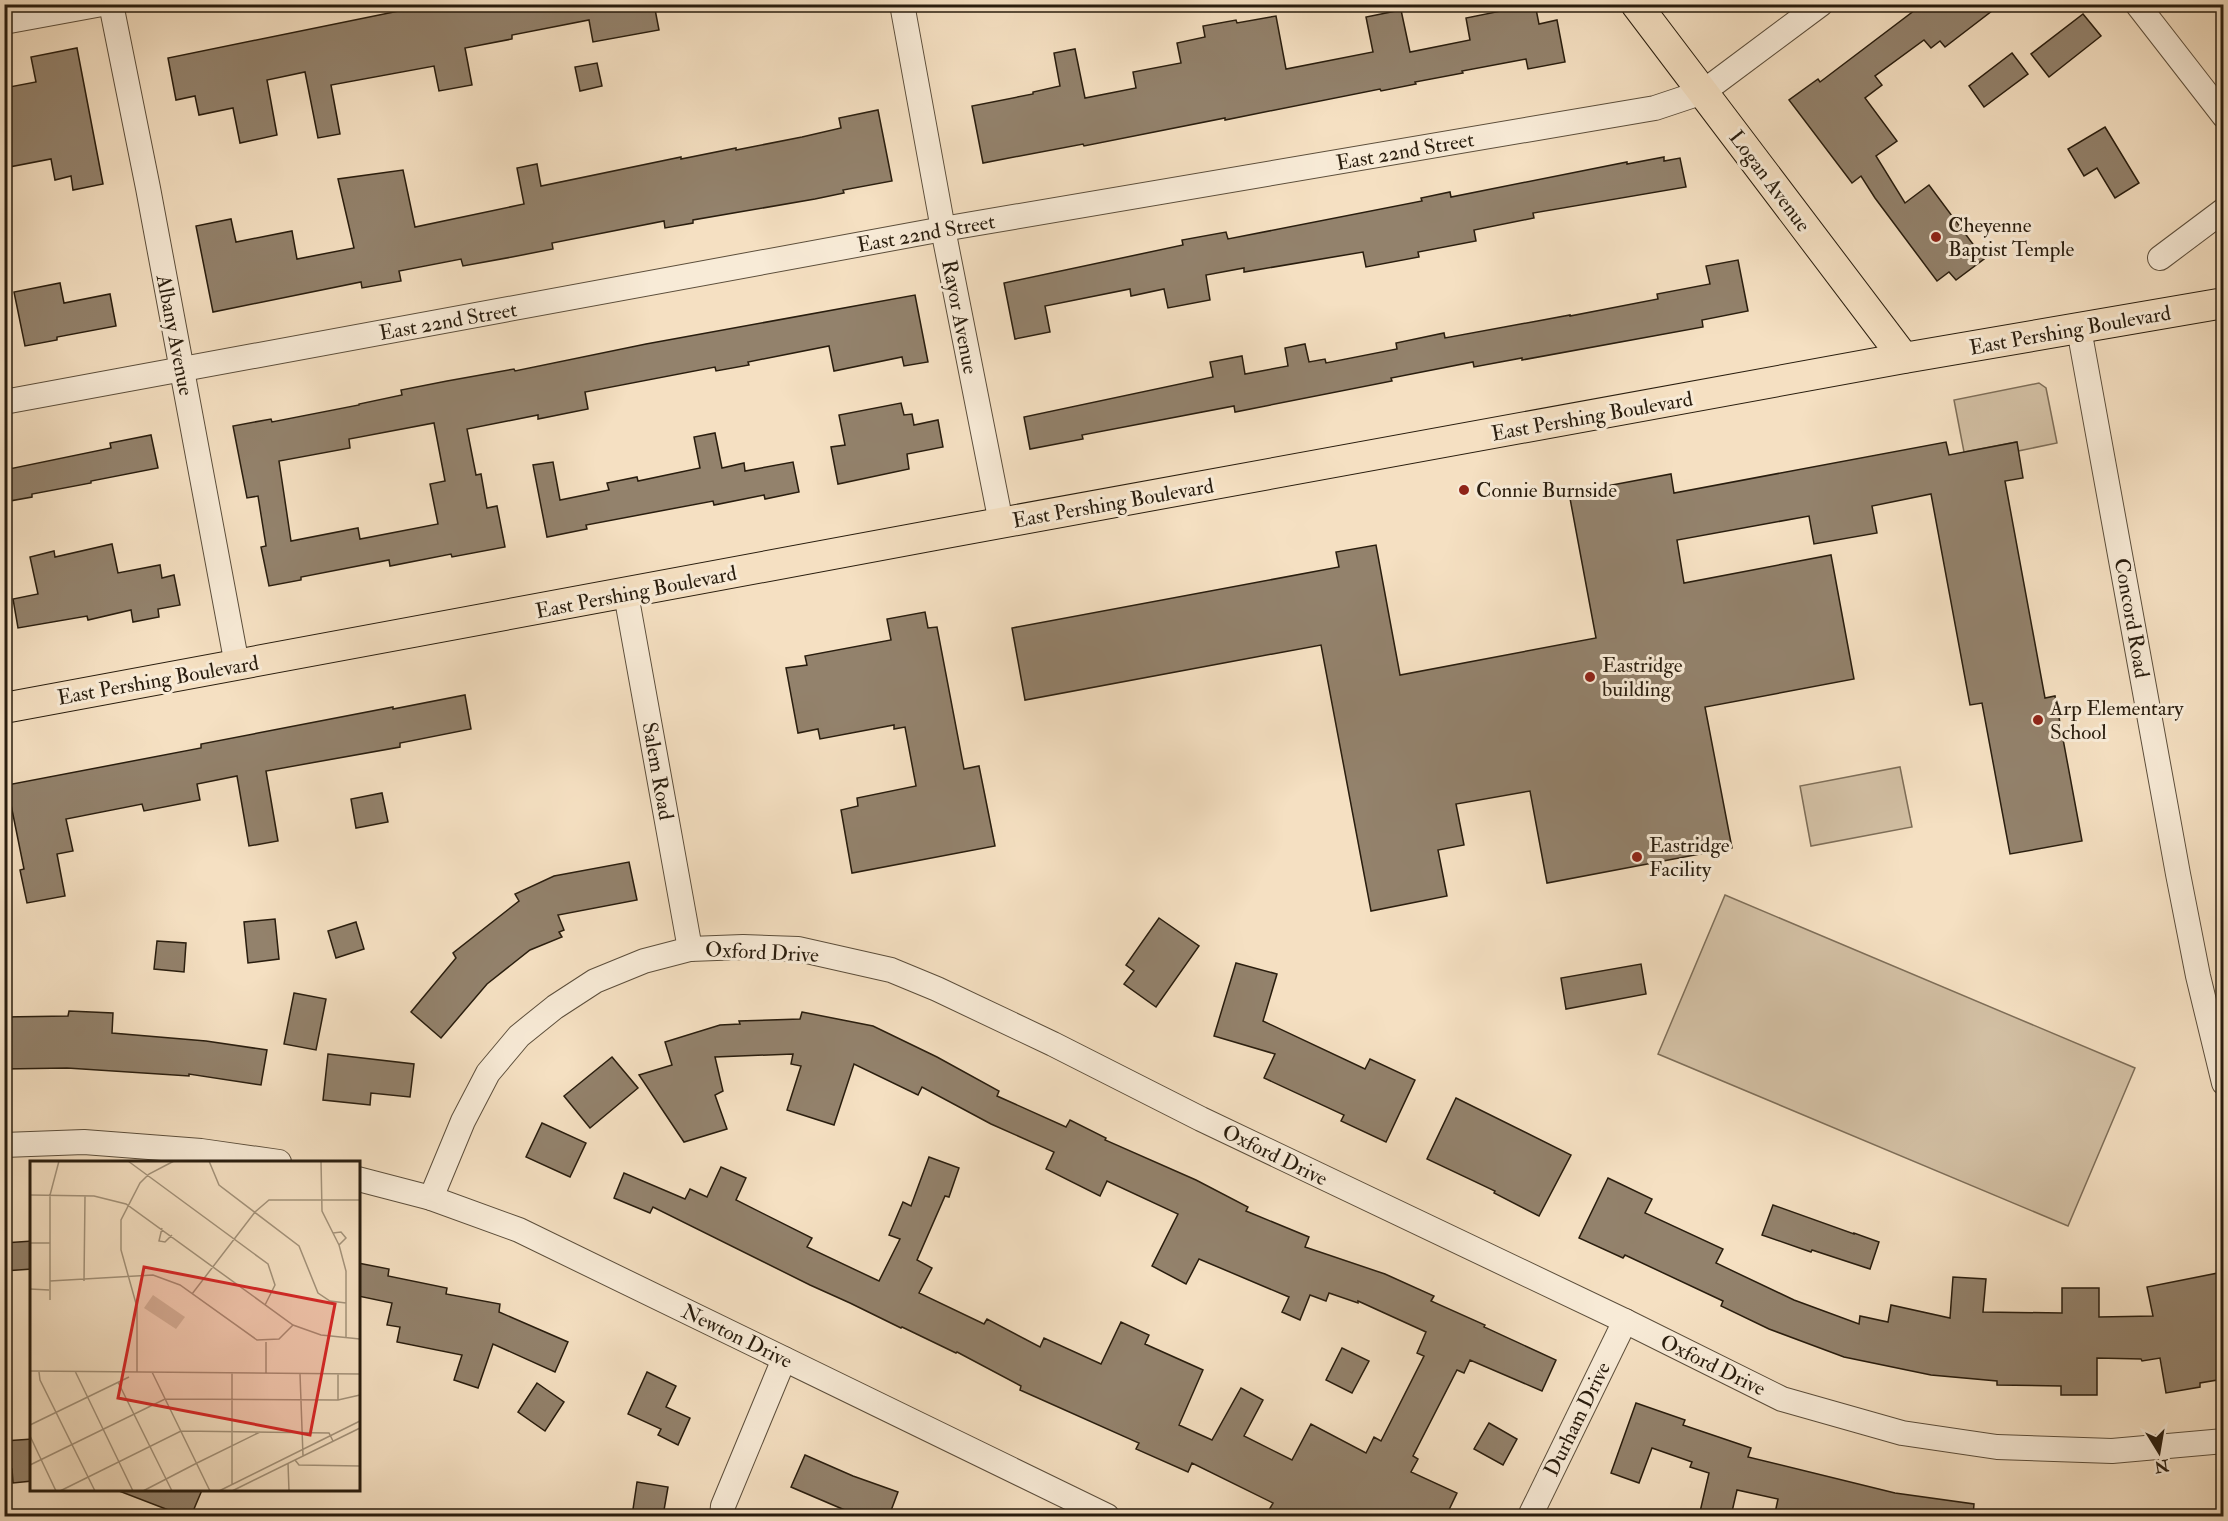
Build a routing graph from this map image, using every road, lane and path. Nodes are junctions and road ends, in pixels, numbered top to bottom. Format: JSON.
{"nodes":[{"id":1,"x":102,"y":4,"type":"edge"},
{"id":2,"x":111,"y":4,"type":"edge"},
{"id":3,"x":902,"y":4,"type":"edge"},
{"id":4,"x":1636,"y":4,"type":"edge"},
{"id":5,"x":1821,"y":4,"type":"edge"},
{"id":6,"x":2137,"y":4,"type":"edge"},
{"id":7,"x":4,"y":22,"type":"edge"},
{"id":8,"x":1703,"y":92,"type":"junction"},
{"id":9,"x":2223,"y":116,"type":"edge"},
{"id":10,"x":2223,"y":210,"type":"edge"},
{"id":11,"x":943,"y":230,"type":"junction"},
{"id":12,"x":2160,"y":258,"type":"dead end"},
{"id":13,"x":2223,"y":303,"type":"edge"},
{"id":14,"x":2079,"y":329,"type":"junction"},
{"id":15,"x":1904,"y":358,"type":"junction"},
{"id":16,"x":182,"y":370,"type":"junction"},
{"id":17,"x":4,"y":402,"type":"edge"},
{"id":18,"x":1001,"y":523,"type":"junction"},
{"id":19,"x":626,"y":594,"type":"junction"},
{"id":20,"x":237,"y":665,"type":"junction"},
{"id":21,"x":4,"y":708,"type":"edge"},
{"id":22,"x":690,"y":949,"type":"junction"},
{"id":23,"x":2223,"y":1083,"type":"edge"},
{"id":24,"x":4,"y":1145,"type":"edge"},
{"id":25,"x":272,"y":1161,"type":"edge"},
{"id":26,"x":360,"y":1180,"type":"edge"},
{"id":27,"x":431,"y":1198,"type":"junction"},
{"id":28,"x":1625,"y":1322,"type":"junction"},
{"id":29,"x":784,"y":1359,"type":"junction"},
{"id":30,"x":2223,"y":1441,"type":"edge"},
{"id":31,"x":722,"y":1516,"type":"edge"},
{"id":32,"x":1107,"y":1516,"type":"edge"},
{"id":33,"x":1530,"y":1516,"type":"edge"}],
"edges":[{"from":1,"to":7,"type":"street"},
{"from":2,"to":16,"type":"street","name":"Albany Avenue"},
{"from":3,"to":11,"type":"street","name":"Rayor Avenue"},
{"from":4,"to":8,"type":"main road","name":"Logan Avenue"},
{"from":5,"to":8,"type":"street","name":"East 22nd Street"},
{"from":6,"to":9,"type":"street"},
{"from":8,"to":11,"type":"street","name":"East 22nd Street"},
{"from":8,"to":15,"type":"main road","name":"Logan Avenue"},
{"from":10,"to":12,"type":"street"},
{"from":11,"to":16,"type":"street","name":"East 22nd Street"},
{"from":11,"to":18,"type":"street","name":"Rayor Avenue"},
{"from":13,"to":14,"type":"main road","name":"East Pershing Boulevard"},
{"from":14,"to":15,"type":"main road","name":"East Pershing Boulevard"},
{"from":14,"to":23,"type":"street","name":"Concord Road"},
{"from":15,"to":18,"type":"main road","name":"East Pershing Boulevard"},
{"from":16,"to":17,"type":"street","name":"East 22nd Street"},
{"from":16,"to":20,"type":"street","name":"Albany Avenue"},
{"from":18,"to":19,"type":"main road","name":"East Pershing Boulevard"},
{"from":19,"to":20,"type":"main road","name":"East Pershing Boulevard"},
{"from":19,"to":22,"type":"street","name":"Salem Road"},
{"from":20,"to":21,"type":"main road","name":"East Pershing Boulevard"},
{"from":22,"to":27,"type":"street","name":"Oxford Drive"},
{"from":22,"to":28,"type":"street","name":"Oxford Drive"},
{"from":24,"to":25,"type":"street"},
{"from":26,"to":27,"type":"street","name":"Newton Drive"},
{"from":27,"to":29,"type":"street","name":"Newton Drive"},
{"from":28,"to":30,"type":"street","name":"Oxford Drive"},
{"from":28,"to":33,"type":"street","name":"Durham Drive"},
{"from":29,"to":31,"type":"street"},
{"from":29,"to":32,"type":"street","name":"Newton Drive"}]}
